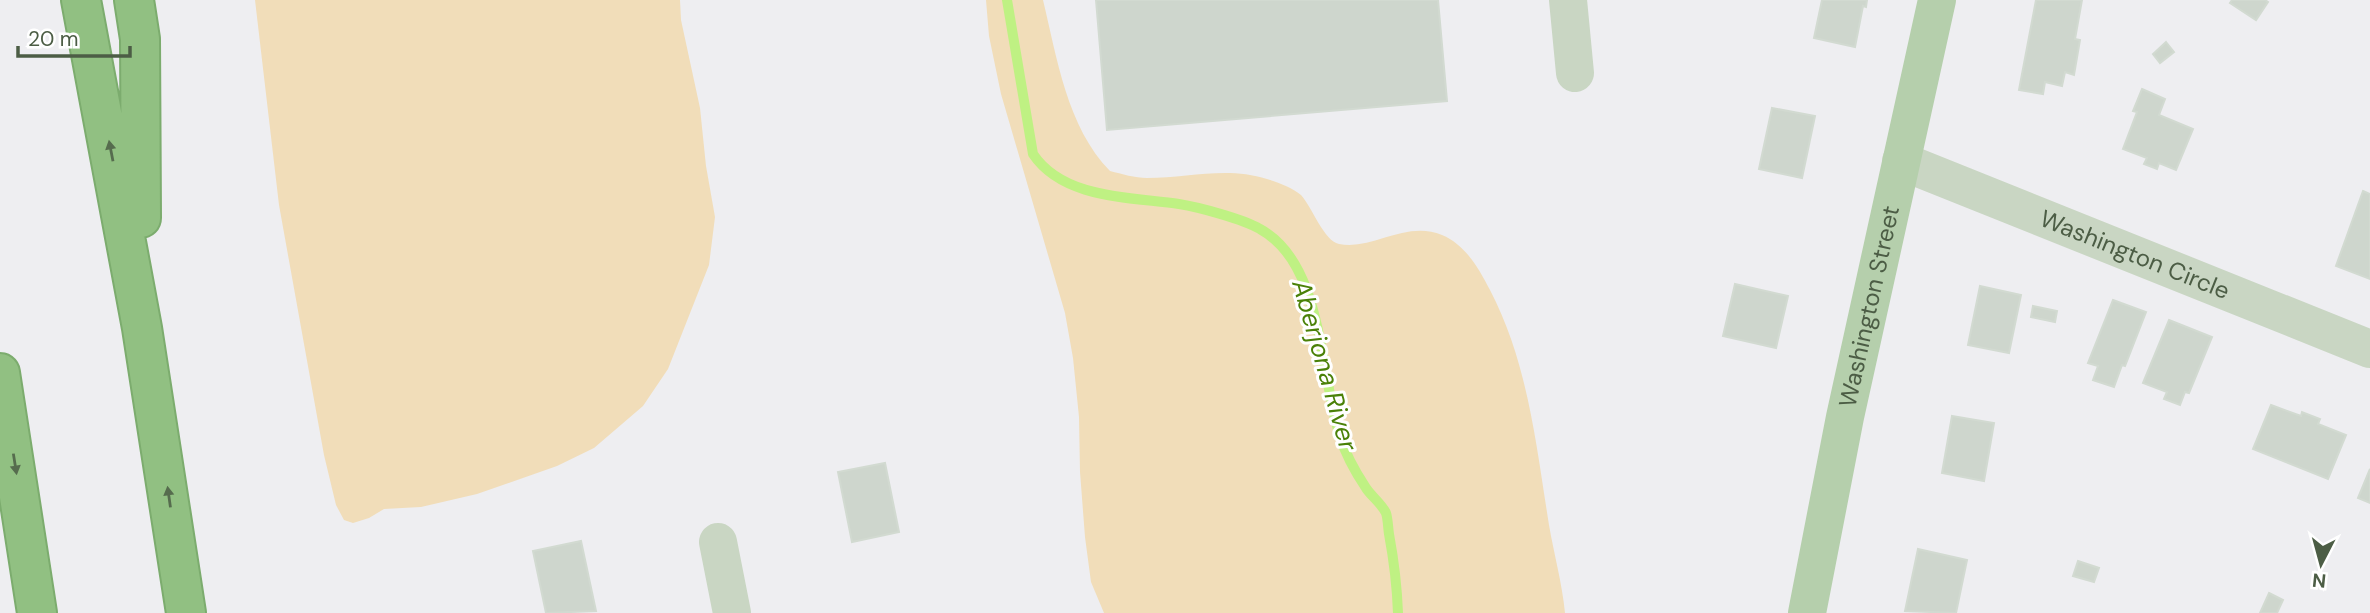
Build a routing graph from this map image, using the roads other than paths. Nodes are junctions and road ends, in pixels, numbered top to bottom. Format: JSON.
{"nodes":[{"id":1,"x":81,"y":0,"type":"edge"},
{"id":2,"x":134,"y":0,"type":"edge"},
{"id":3,"x":1568,"y":0,"type":"edge"},
{"id":4,"x":1937,"y":0,"type":"edge"},
{"id":5,"x":1575,"y":72,"type":"dead end"},
{"id":6,"x":1901,"y":161,"type":"junction"},
{"id":7,"x":142,"y":328,"type":"junction"},
{"id":8,"x":2370,"y":349,"type":"edge"},
{"id":9,"x":0,"y":373,"type":"edge"},
{"id":10,"x":718,"y":542,"type":"dead end"},
{"id":11,"x":37,"y":613,"type":"edge"},
{"id":12,"x":186,"y":613,"type":"edge"},
{"id":13,"x":732,"y":613,"type":"edge"},
{"id":14,"x":1807,"y":613,"type":"edge"}],
"edges":[{"from":7,"to":1,"type":"highway","one_way":true},
{"from":2,"to":7,"type":"highway"},
{"from":3,"to":5,"type":"street"},
{"from":4,"to":6,"type":"main road","name":"Washington Street"},
{"from":6,"to":8,"type":"street","name":"Washington Circle"},
{"from":6,"to":14,"type":"main road","name":"Washington Street"},
{"from":12,"to":7,"type":"highway","one_way":true},
{"from":9,"to":11,"type":"highway","one_way":true},
{"from":10,"to":13,"type":"street"}]}
